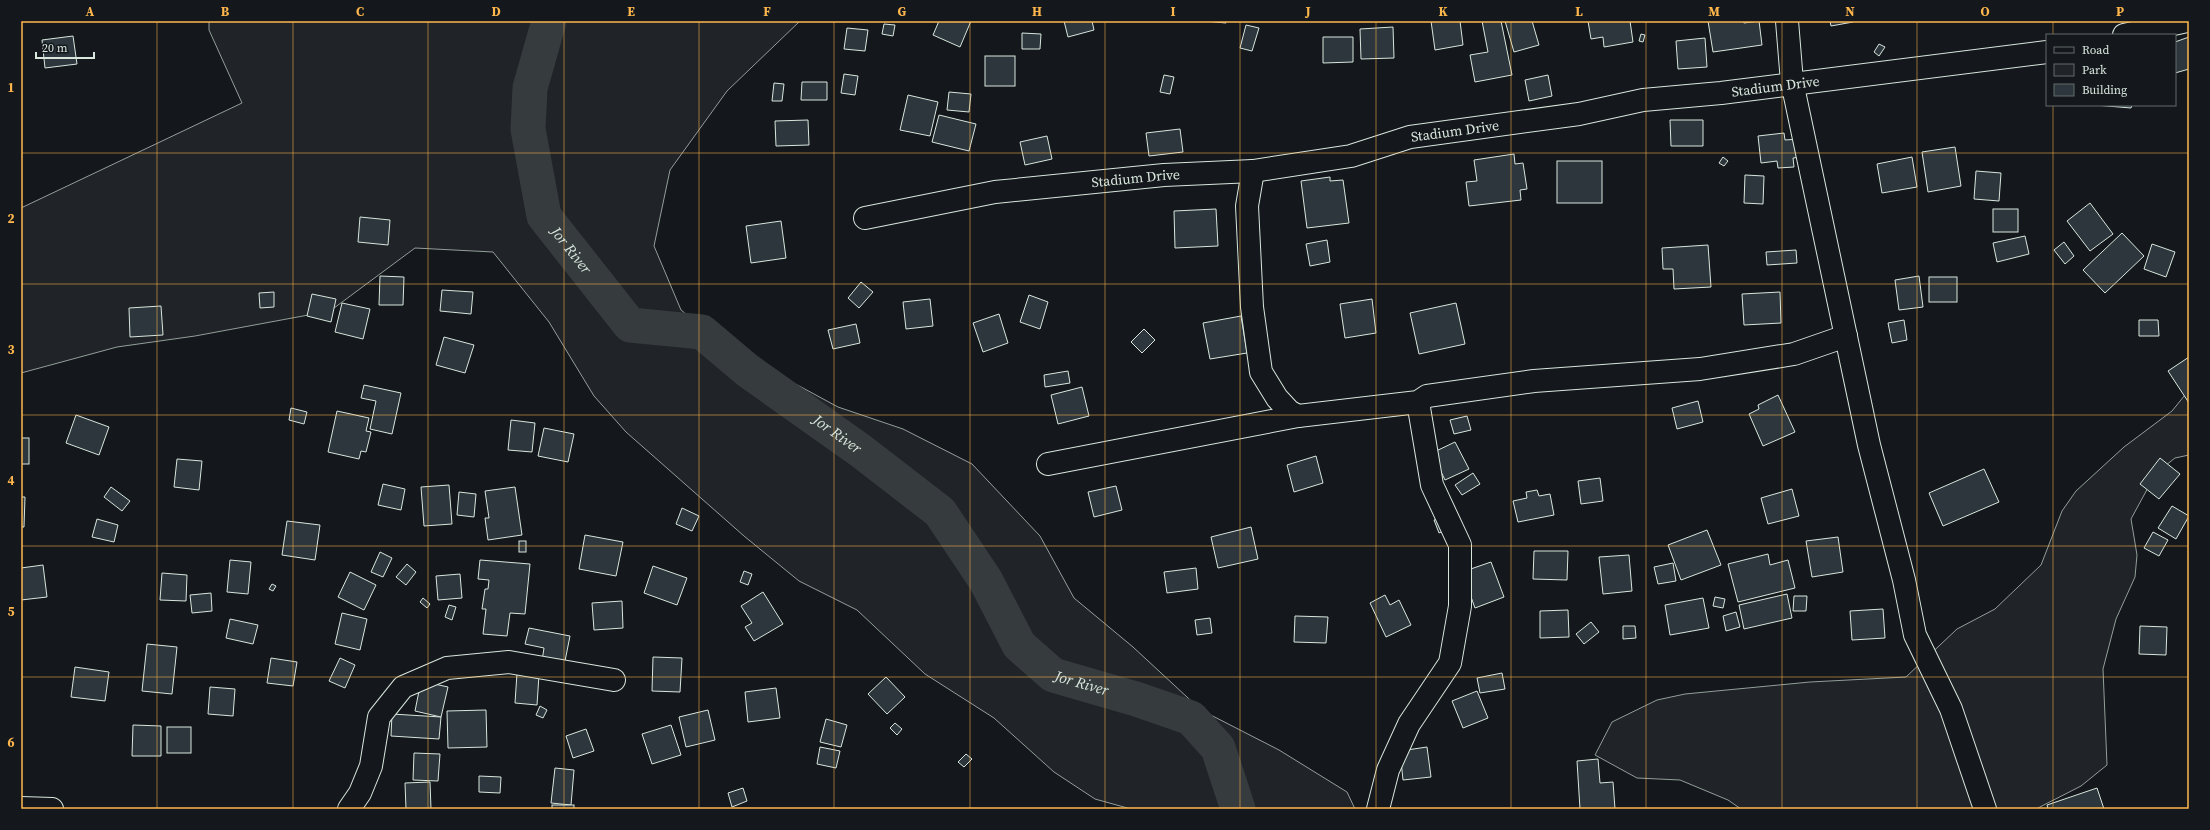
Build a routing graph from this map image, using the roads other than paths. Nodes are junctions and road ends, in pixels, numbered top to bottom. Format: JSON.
{"nodes":[{"id":1,"x":1787,"y":21,"type":"edge"},
{"id":2,"x":2187,"y":21,"type":"edge"},
{"id":3,"x":2128,"y":34,"type":"edge"},
{"id":4,"x":2046,"y":52,"type":"edge"},
{"id":5,"x":1792,"y":82,"type":"junction"},
{"id":6,"x":1253,"y":171,"type":"junction"},
{"id":7,"x":864,"y":218,"type":"dead end"},
{"id":8,"x":1846,"y":336,"type":"junction"},
{"id":9,"x":1418,"y":402,"type":"junction"},
{"id":10,"x":1298,"y":416,"type":"junction"},
{"id":11,"x":1048,"y":464,"type":"dead end"},
{"id":12,"x":614,"y":680,"type":"dead end"},
{"id":13,"x":21,"y":808,"type":"edge"},
{"id":14,"x":52,"y":809,"type":"edge"},
{"id":15,"x":349,"y":809,"type":"edge"},
{"id":16,"x":1378,"y":809,"type":"edge"},
{"id":17,"x":1985,"y":809,"type":"edge"}],
"edges":[{"from":1,"to":5,"type":"street"},
{"from":2,"to":3,"type":"street"},
{"from":4,"to":5,"type":"street","name":"Stadium Drive"},
{"from":5,"to":6,"type":"street","name":"Stadium Drive"},
{"from":5,"to":8,"type":"street"},
{"from":6,"to":7,"type":"street","name":"Stadium Drive"},
{"from":6,"to":10,"type":"street"},
{"from":8,"to":9,"type":"street"},
{"from":8,"to":17,"type":"street"},
{"from":9,"to":10,"type":"street"},
{"from":9,"to":16,"type":"street"},
{"from":10,"to":11,"type":"street"},
{"from":12,"to":15,"type":"street"},
{"from":13,"to":14,"type":"street"}]}
